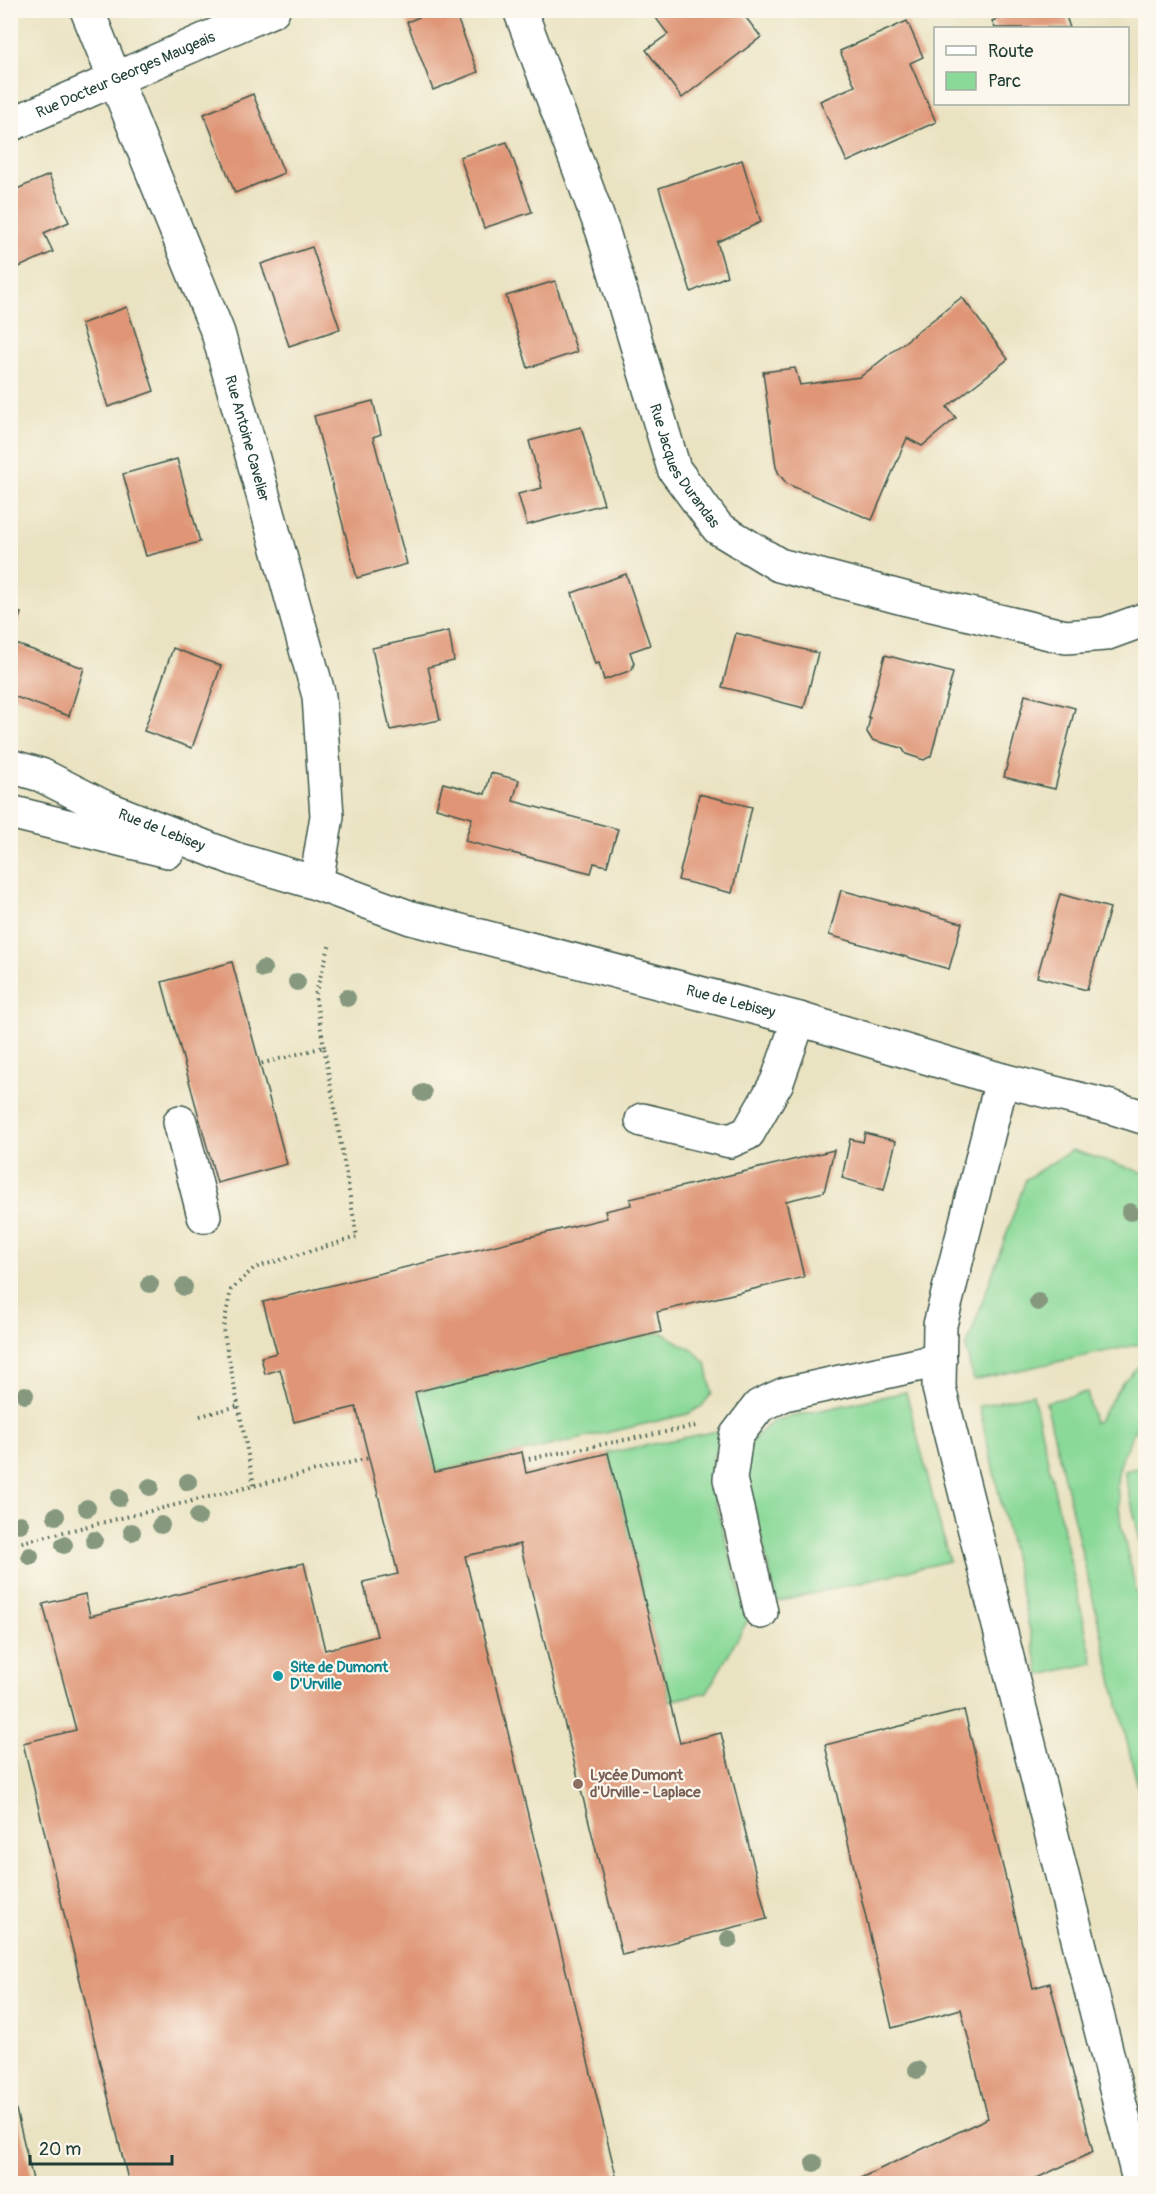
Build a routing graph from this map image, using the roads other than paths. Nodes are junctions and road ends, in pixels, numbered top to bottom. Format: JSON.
{"nodes":[{"id":1,"x":87,"y":10,"type":"edge"},
{"id":2,"x":273,"y":10,"type":"edge"},
{"id":3,"x":520,"y":10,"type":"edge"},
{"id":4,"x":116,"y":78,"type":"junction"},
{"id":5,"x":10,"y":124,"type":"edge"},
{"id":6,"x":1146,"y":619,"type":"edge"},
{"id":7,"x":10,"y":766,"type":"edge"},
{"id":8,"x":10,"y":812,"type":"edge"},
{"id":9,"x":316,"y":883,"type":"junction"},
{"id":10,"x":799,"y":1019,"type":"junction"},
{"id":11,"x":1002,"y":1080,"type":"junction"},
{"id":12,"x":1146,"y":1118,"type":"edge"},
{"id":13,"x":642,"y":1120,"type":"dead end"},
{"id":14,"x":180,"y":1122,"type":"dead end"},
{"id":15,"x":204,"y":1216,"type":"dead end"},
{"id":16,"x":940,"y":1360,"type":"junction"},
{"id":17,"x":761,"y":1612,"type":"dead end"},
{"id":18,"x":1140,"y":2184,"type":"edge"}],
"edges":[{"from":1,"to":4,"type":"street","name":"Rue Antoine Cavelier"},
{"from":2,"to":4,"type":"street","name":"Rue Docteur Georges Maugeais"},
{"from":3,"to":6,"type":"street","name":"Rue Jacques Durandas"},
{"from":4,"to":5,"type":"street","name":"Rue Docteur Georges Maugeais"},
{"from":4,"to":9,"type":"street","name":"Rue Antoine Cavelier"},
{"from":7,"to":9,"type":"street","name":"Rue de Lebisey"},
{"from":8,"to":9,"type":"street","name":"Rue de Lebisey"},
{"from":9,"to":10,"type":"street","name":"Rue de Lebisey"},
{"from":10,"to":11,"type":"street","name":"Rue de Lebisey"},
{"from":10,"to":13,"type":"street"},
{"from":11,"to":12,"type":"street","name":"Rue de Lebisey"},
{"from":11,"to":16,"type":"street"},
{"from":14,"to":15,"type":"street"},
{"from":16,"to":17,"type":"street"},
{"from":16,"to":18,"type":"street"}]}
